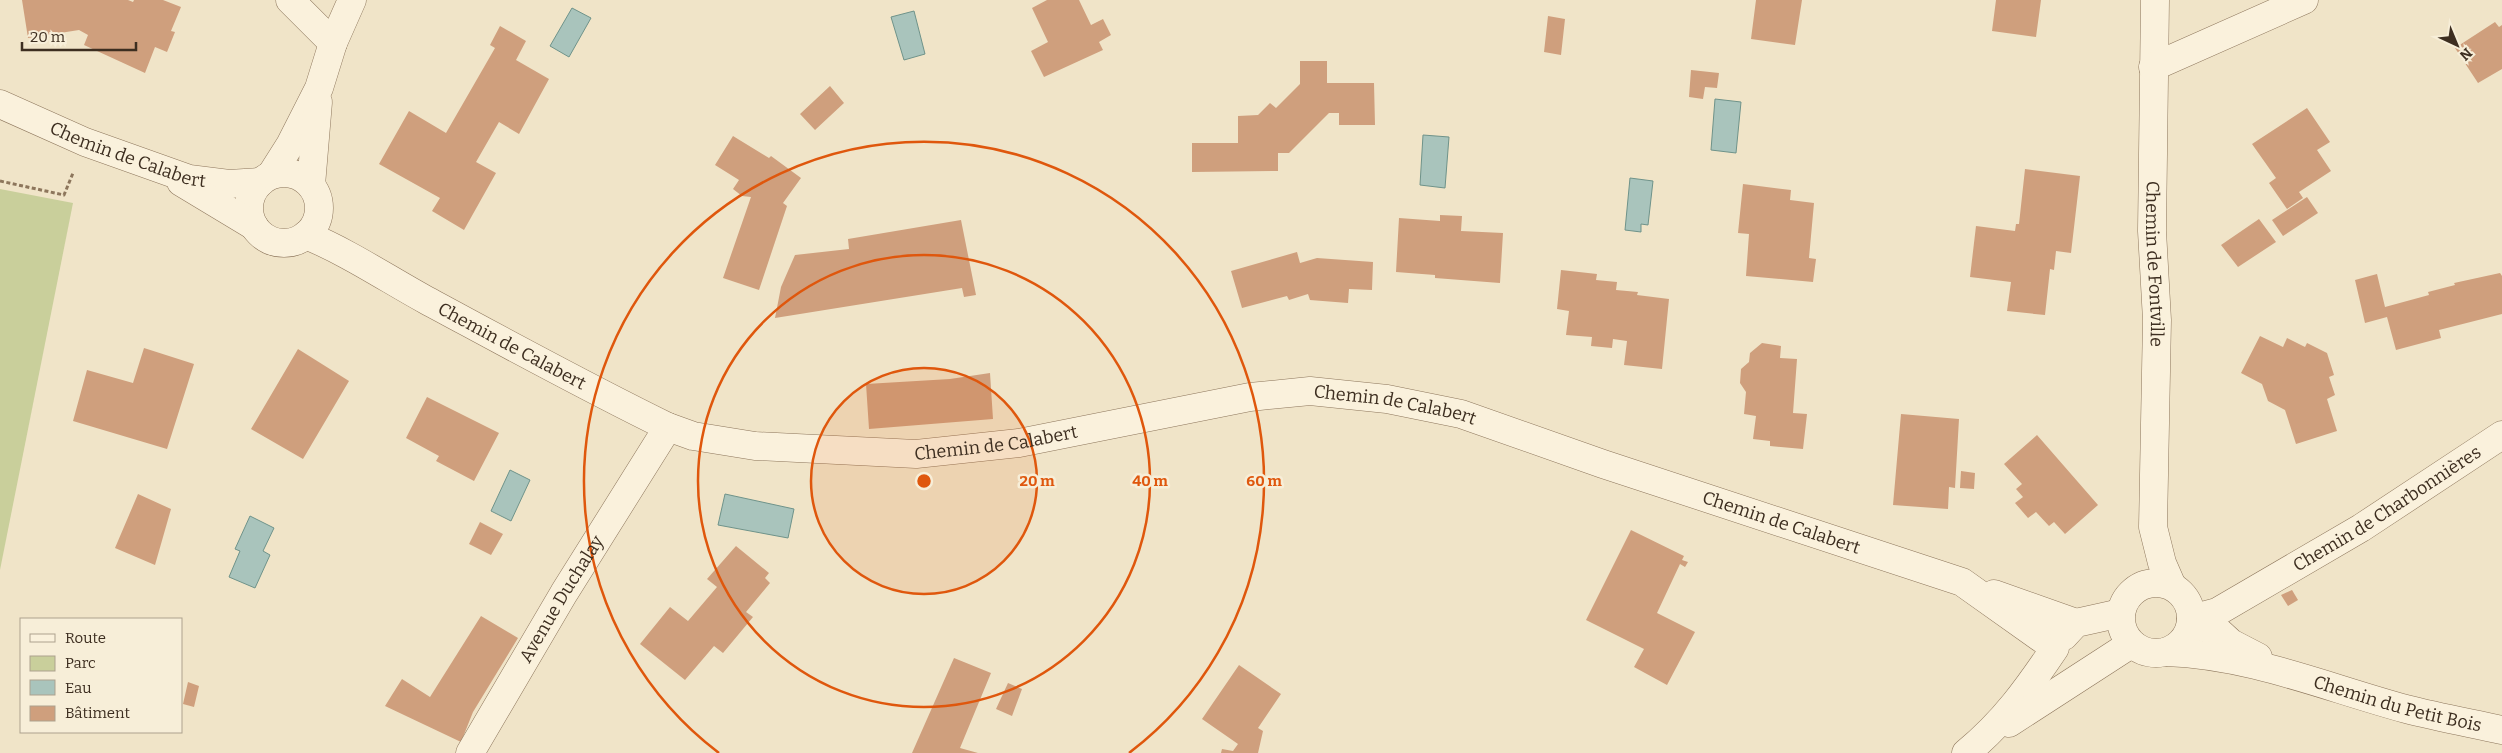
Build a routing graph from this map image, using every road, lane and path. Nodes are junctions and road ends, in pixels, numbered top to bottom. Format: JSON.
{"nodes":[{"id":1,"x":290,"y":0,"type":"edge"},
{"id":2,"x":352,"y":0,"type":"edge"},
{"id":3,"x":2155,"y":0,"type":"edge"},
{"id":4,"x":2304,"y":0,"type":"edge"},
{"id":5,"x":333,"y":43,"type":"junction"},
{"id":6,"x":2153,"y":67,"type":"junction"},
{"id":7,"x":319,"y":88,"type":"junction"},
{"id":8,"x":0,"y":104,"type":"edge"},
{"id":9,"x":85,"y":142,"type":"junction"},
{"id":10,"x":158,"y":169,"type":"junction"},
{"id":11,"x":266,"y":179,"type":"junction"},
{"id":12,"x":0,"y":181,"type":"edge"},
{"id":13,"x":315,"y":195,"type":"junction"},
{"id":14,"x":254,"y":226,"type":"junction"},
{"id":15,"x":306,"y":236,"type":"junction"},
{"id":16,"x":381,"y":272,"type":"junction"},
{"id":17,"x":2502,"y":435,"type":"edge"},
{"id":18,"x":661,"y":437,"type":"junction"},
{"id":19,"x":2153,"y":527,"type":"junction"},
{"id":20,"x":1962,"y":582,"type":"junction"},
{"id":21,"x":2124,"y":605,"type":"junction"},
{"id":22,"x":2186,"y":609,"type":"junction"},
{"id":23,"x":2076,"y":623,"type":"junction"},
{"id":24,"x":2132,"y":644,"type":"junction"},
{"id":25,"x":2055,"y":648,"type":"junction"},
{"id":26,"x":2166,"y":652,"type":"junction"},
{"id":27,"x":2292,"y":675,"type":"junction"},
{"id":28,"x":2076,"y":680,"type":"junction"},
{"id":29,"x":2502,"y":730,"type":"edge"},
{"id":30,"x":1990,"y":733,"type":"junction"},
{"id":31,"x":470,"y":753,"type":"edge"},
{"id":32,"x":1966,"y":753,"type":"edge"}],
"edges":[{"from":1,"to":5,"type":"street"},
{"from":2,"to":5,"type":"street"},
{"from":3,"to":6,"type":"street","name":"Chemin de Fontville"},
{"from":4,"to":6,"type":"street"},
{"from":5,"to":7,"type":"street"},
{"from":6,"to":19,"type":"street","name":"Chemin de Fontville"},
{"from":7,"to":11,"type":"street"},
{"from":7,"to":13,"type":"street"},
{"from":8,"to":9,"type":"street","name":"Chemin de Calabert"},
{"from":9,"to":10,"type":"street","name":"Chemin de Calabert"},
{"from":9,"to":12,"type":"path"},
{"from":10,"to":11,"type":"street","name":"Chemin de Calabert"},
{"from":10,"to":14,"type":"street"},
{"from":11,"to":13,"type":"street"},
{"from":11,"to":14,"type":"street"},
{"from":13,"to":15,"type":"street"},
{"from":13,"to":16,"type":"street"},
{"from":14,"to":15,"type":"street"},
{"from":15,"to":16,"type":"street"},
{"from":16,"to":18,"type":"street","name":"Chemin de Calabert"},
{"from":17,"to":22,"type":"street","name":"Chemin de Charbonnières"},
{"from":18,"to":20,"type":"street","name":"Chemin de Calabert"},
{"from":18,"to":31,"type":"street","name":"Avenue Duchalay"},
{"from":19,"to":21,"type":"street","name":"Chemin de Fontville"},
{"from":19,"to":22,"type":"street","name":"Chemin de Fontville"},
{"from":20,"to":23,"type":"street"},
{"from":20,"to":25,"type":"street","name":"Chemin de Calabert"},
{"from":21,"to":22,"type":"street","name":"Chemin de Charbonnières"},
{"from":21,"to":23,"type":"street","name":"Chemin de Charbonnières"},
{"from":21,"to":24,"type":"street"},
{"from":22,"to":26,"type":"street"},
{"from":22,"to":27,"type":"street","name":"Chemin du Petit Bois"},
{"from":23,"to":25,"type":"street"},
{"from":24,"to":26,"type":"street"},
{"from":24,"to":28,"type":"street"},
{"from":25,"to":28,"type":"street"},
{"from":25,"to":30,"type":"street"},
{"from":26,"to":27,"type":"street","name":"Chemin du Petit Bois"},
{"from":27,"to":29,"type":"street","name":"Chemin du Petit Bois"},
{"from":28,"to":30,"type":"street"},
{"from":30,"to":32,"type":"street"}]}
